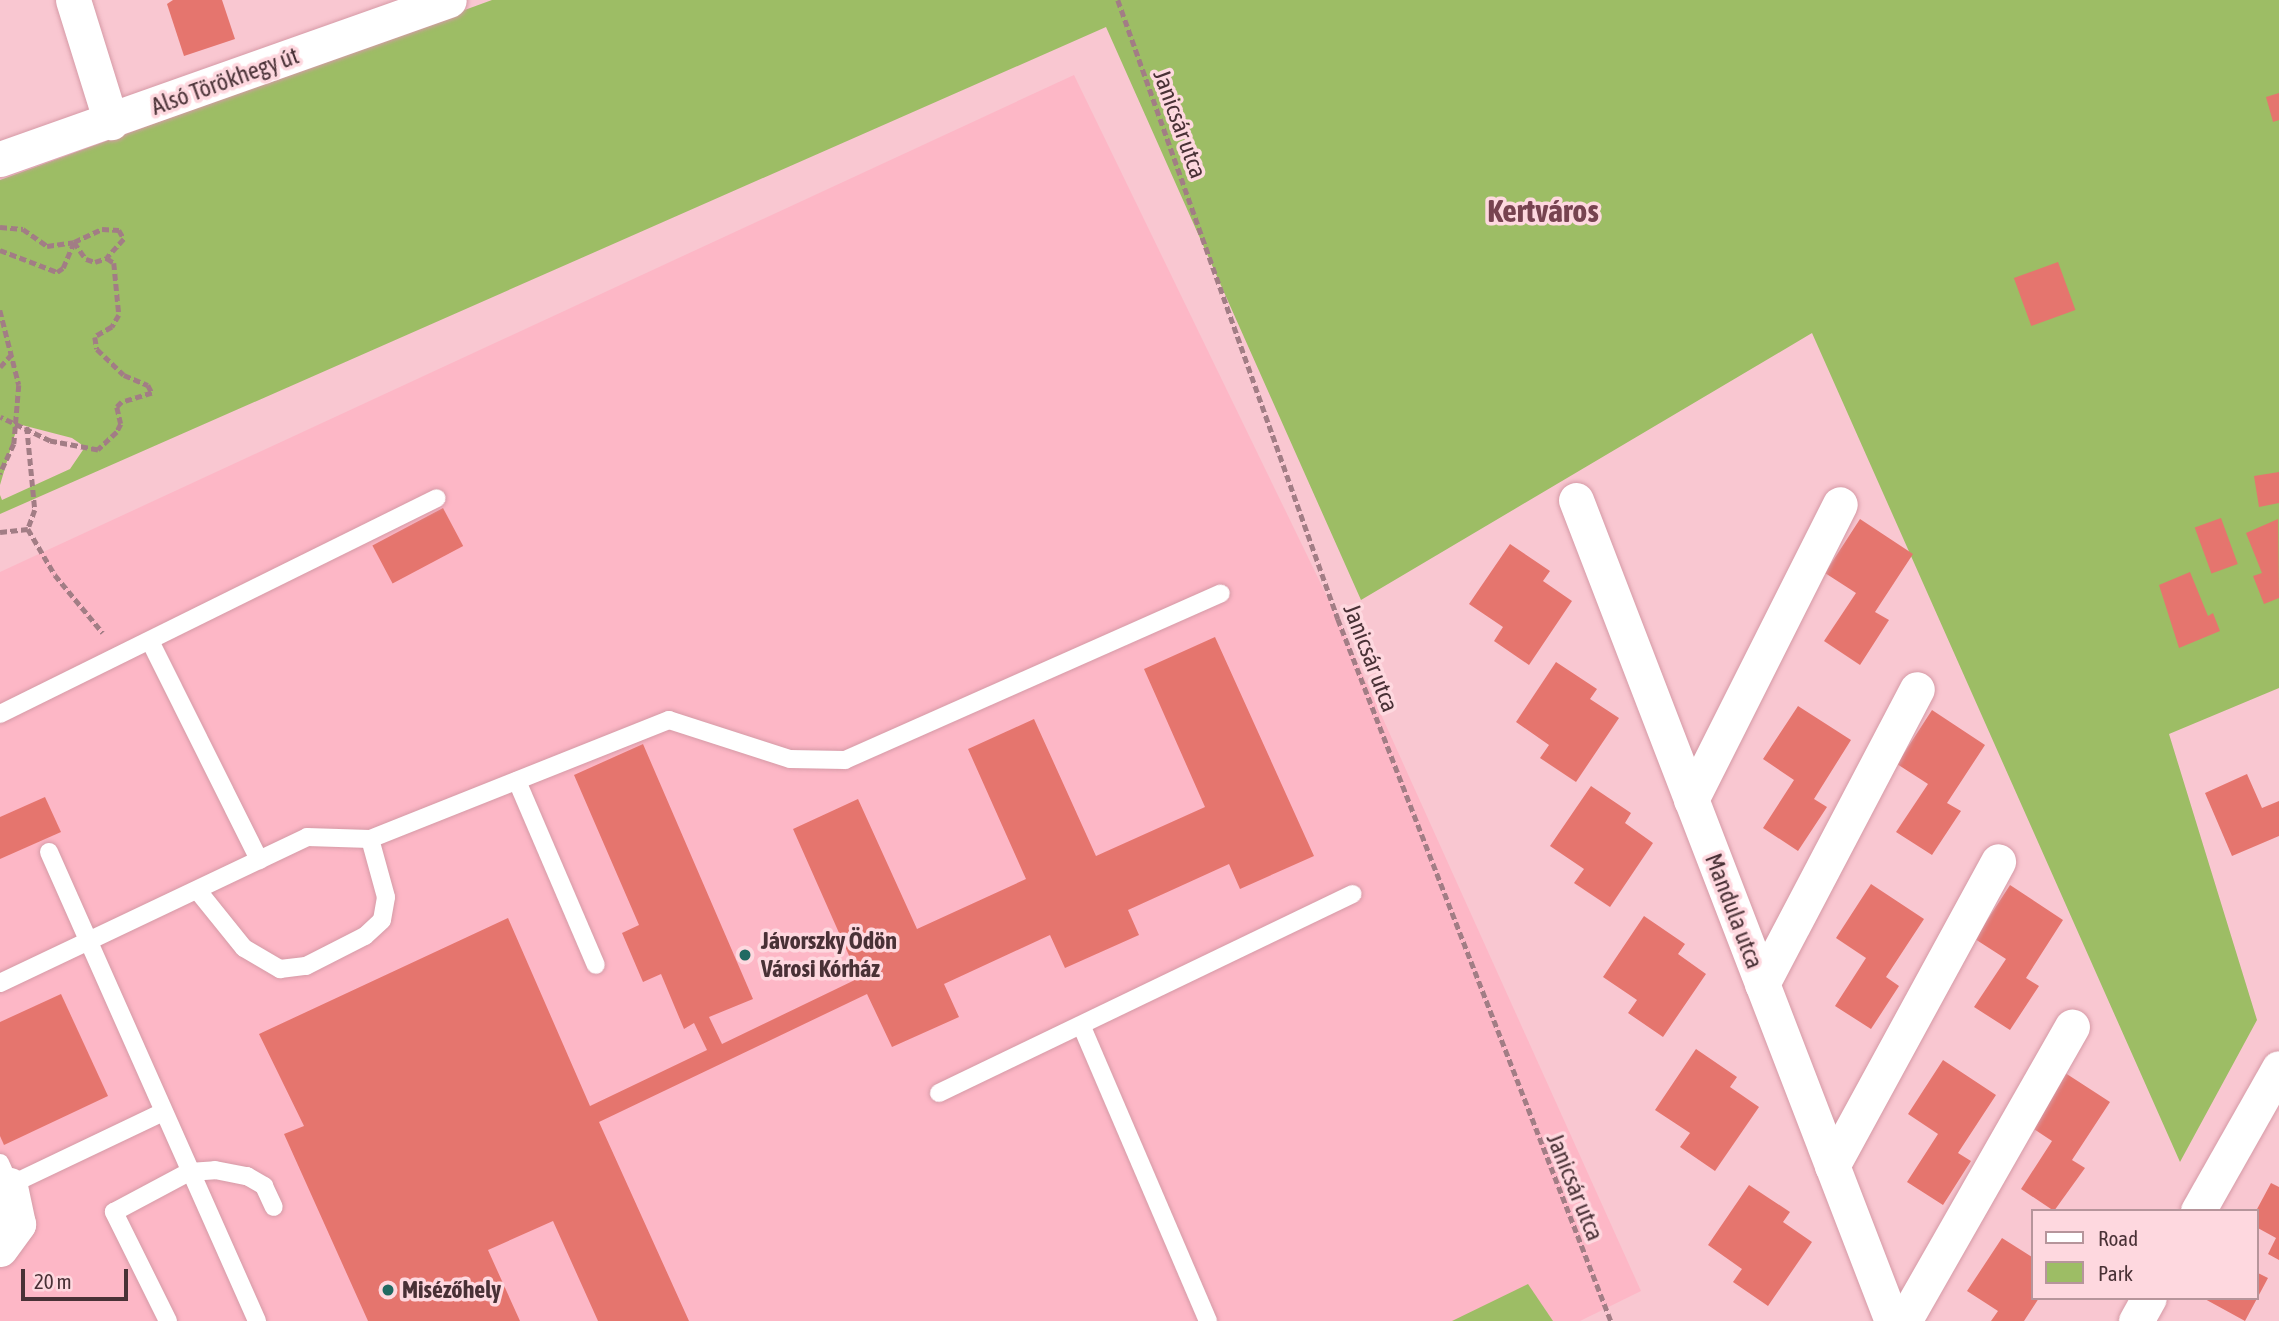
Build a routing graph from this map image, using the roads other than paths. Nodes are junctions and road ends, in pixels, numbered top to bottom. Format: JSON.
{"nodes":[{"id":1,"x":73,"y":0,"type":"edge"},
{"id":2,"x":449,"y":0,"type":"edge"},
{"id":3,"x":111,"y":122,"type":"junction"},
{"id":4,"x":0,"y":159,"type":"edge"},
{"id":5,"x":437,"y":498,"type":"dead end"},
{"id":6,"x":1576,"y":500,"type":"dead end"},
{"id":7,"x":1840,"y":504,"type":"dead end"},
{"id":8,"x":1221,"y":593,"type":"dead end"},
{"id":9,"x":150,"y":641,"type":"junction"},
{"id":10,"x":1917,"y":689,"type":"dead end"},
{"id":11,"x":0,"y":714,"type":"edge"},
{"id":12,"x":517,"y":781,"type":"junction"},
{"id":13,"x":1691,"y":800,"type":"junction"},
{"id":14,"x":370,"y":839,"type":"junction"},
{"id":15,"x":49,"y":852,"type":"dead end"},
{"id":16,"x":258,"y":860,"type":"junction"},
{"id":17,"x":1998,"y":861,"type":"dead end"},
{"id":18,"x":198,"y":891,"type":"junction"},
{"id":19,"x":1353,"y":894,"type":"dead end"},
{"id":20,"x":85,"y":941,"type":"junction"},
{"id":21,"x":596,"y":965,"type":"dead end"},
{"id":22,"x":0,"y":983,"type":"edge"},
{"id":23,"x":1762,"y":984,"type":"junction"},
{"id":24,"x":1082,"y":1027,"type":"junction"},
{"id":25,"x":2072,"y":1027,"type":"dead end"},
{"id":26,"x":2279,"y":1068,"type":"edge"},
{"id":27,"x":939,"y":1093,"type":"dead end"},
{"id":28,"x":163,"y":1112,"type":"junction"},
{"id":29,"x":1832,"y":1166,"type":"junction"},
{"id":30,"x":189,"y":1172,"type":"junction"},
{"id":31,"x":5,"y":1174,"type":"edge"},
{"id":32,"x":274,"y":1207,"type":"dead end"},
{"id":33,"x":2199,"y":1209,"type":"edge"},
{"id":34,"x":0,"y":1249,"type":"edge"},
{"id":35,"x":2148,"y":1300,"type":"edge"},
{"id":36,"x":167,"y":1321,"type":"edge"},
{"id":37,"x":257,"y":1321,"type":"edge"},
{"id":38,"x":1208,"y":1321,"type":"edge"},
{"id":39,"x":1892,"y":1321,"type":"edge"},
{"id":40,"x":1904,"y":1321,"type":"edge"},
{"id":41,"x":2136,"y":1321,"type":"edge"}],
"edges":[{"from":1,"to":3,"type":"street"},
{"from":2,"to":3,"type":"street","name":"Alsó Törökhegy út"},
{"from":3,"to":4,"type":"street","name":"Alsó Törökhegy út"},
{"from":5,"to":9,"type":"lane"},
{"from":6,"to":13,"type":"street","name":"Mandula utca"},
{"from":7,"to":13,"type":"street"},
{"from":8,"to":12,"type":"lane"},
{"from":9,"to":11,"type":"lane"},
{"from":9,"to":16,"type":"lane"},
{"from":10,"to":23,"type":"street"},
{"from":12,"to":14,"type":"lane"},
{"from":12,"to":21,"type":"lane"},
{"from":13,"to":23,"type":"street","name":"Mandula utca"},
{"from":14,"to":16,"type":"lane"},
{"from":14,"to":18,"type":"lane"},
{"from":15,"to":20,"type":"lane"},
{"from":16,"to":18,"type":"lane"},
{"from":17,"to":29,"type":"street"},
{"from":18,"to":20,"type":"lane"},
{"from":19,"to":24,"type":"lane"},
{"from":20,"to":22,"type":"lane"},
{"from":20,"to":28,"type":"lane"},
{"from":23,"to":29,"type":"street","name":"Mandula utca"},
{"from":24,"to":27,"type":"lane"},
{"from":24,"to":38,"type":"lane"},
{"from":25,"to":40,"type":"street"},
{"from":26,"to":33,"type":"street"},
{"from":28,"to":30,"type":"lane"},
{"from":28,"to":31,"type":"lane"},
{"from":29,"to":39,"type":"street","name":"Mandula utca"},
{"from":30,"to":32,"type":"lane"},
{"from":30,"to":36,"type":"lane"},
{"from":30,"to":37,"type":"lane"},
{"from":31,"to":34,"type":"street"},
{"from":35,"to":41,"type":"street"}]}
